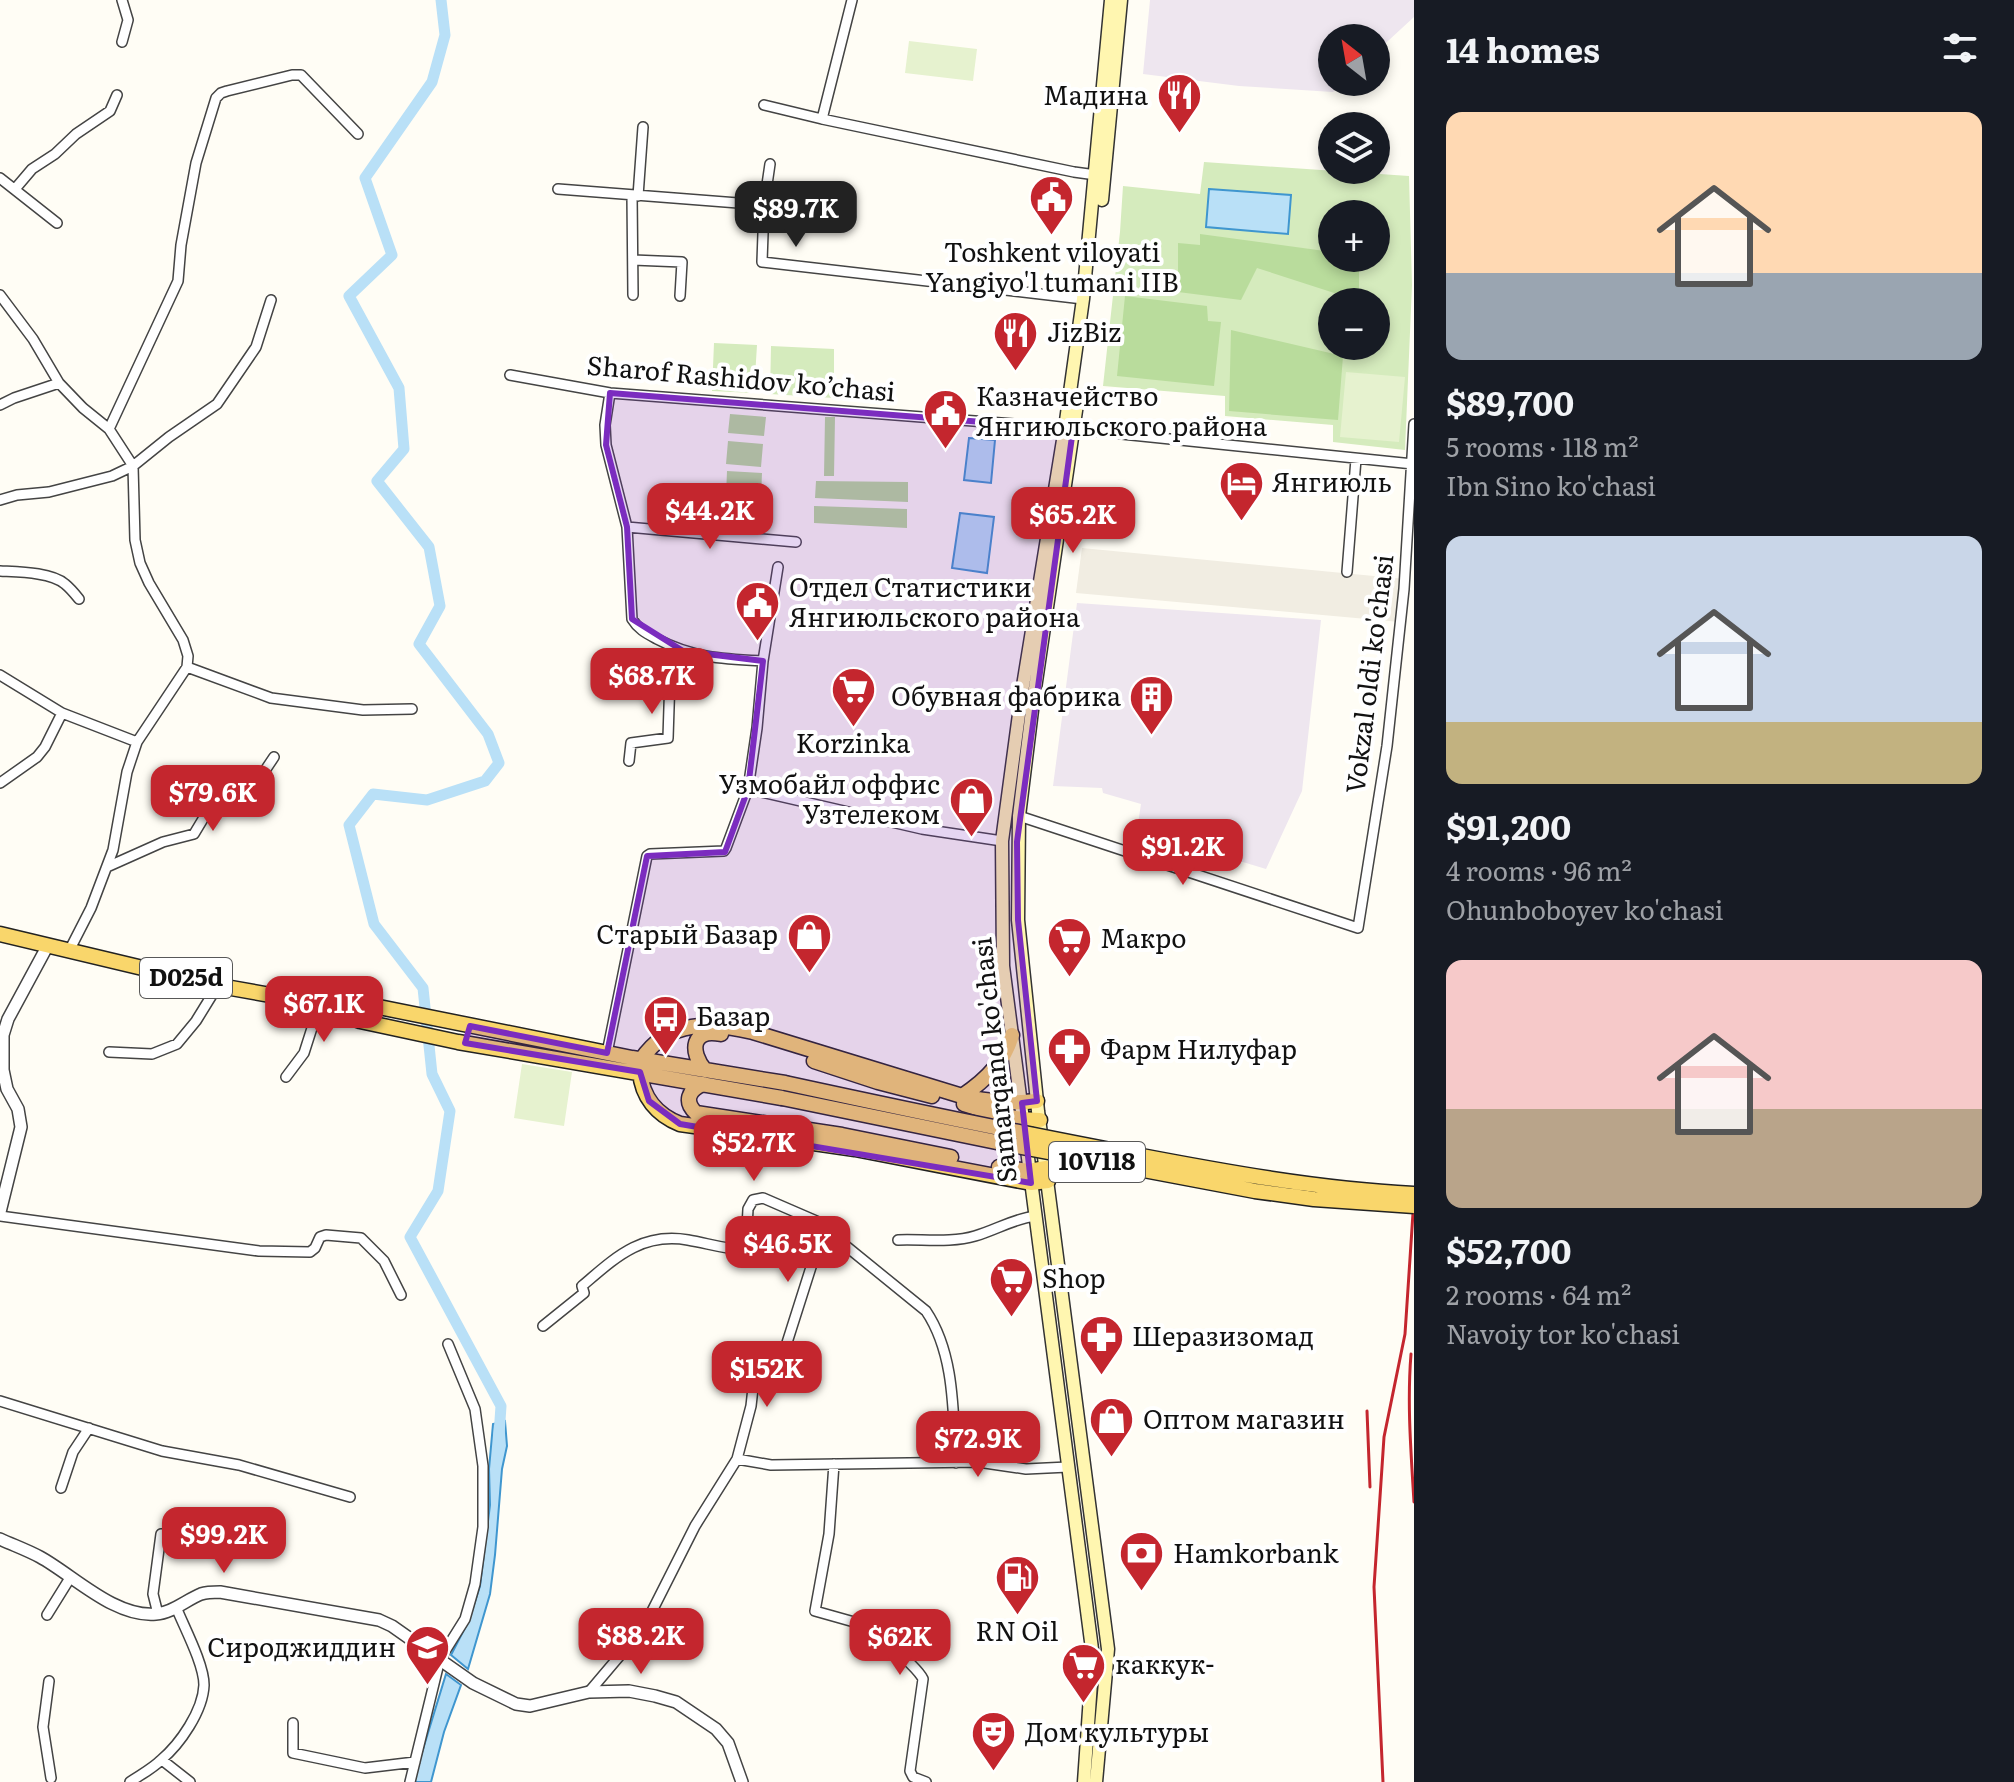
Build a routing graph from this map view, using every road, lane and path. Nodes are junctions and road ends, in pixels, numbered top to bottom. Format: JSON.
{"nodes":[{"id":1,"x":122,"y":0,"type":"edge"},
{"id":2,"x":852,"y":0,"type":"edge"},
{"id":3,"x":1111,"y":0,"type":"edge"},
{"id":4,"x":1121,"y":0,"type":"edge"},
{"id":5,"x":122,"y":42,"type":"dead end"},
{"id":6,"x":117,"y":95,"type":"dead end"},
{"id":7,"x":764,"y":105,"type":"dead end"},
{"id":8,"x":822,"y":119,"type":"junction"},
{"id":9,"x":643,"y":127,"type":"dead end"},
{"id":10,"x":358,"y":134,"type":"dead end"},
{"id":11,"x":770,"y":164,"type":"dead end"},
{"id":12,"x":1100,"y":175,"type":"junction"},
{"id":13,"x":0,"y":178,"type":"edge"},
{"id":14,"x":15,"y":189,"type":"junction"},
{"id":15,"x":558,"y":189,"type":"dead end"},
{"id":16,"x":635,"y":195,"type":"junction"},
{"id":17,"x":764,"y":205,"type":"junction"},
{"id":18,"x":57,"y":223,"type":"dead end"},
{"id":19,"x":633,"y":260,"type":"junction"},
{"id":20,"x":0,"y":295,"type":"edge"},
{"id":21,"x":633,"y":295,"type":"dead end"},
{"id":22,"x":680,"y":296,"type":"dead end"},
{"id":23,"x":1083,"y":299,"type":"junction"},
{"id":24,"x":271,"y":300,"type":"dead end"},
{"id":25,"x":510,"y":375,"type":"dead end"},
{"id":26,"x":59,"y":383,"type":"junction"},
{"id":27,"x":610,"y":393,"type":"junction"},
{"id":28,"x":0,"y":405,"type":"edge"},
{"id":29,"x":1414,"y":424,"type":"edge"},
{"id":30,"x":1069,"y":428,"type":"junction"},
{"id":31,"x":109,"y":429,"type":"junction"},
{"id":32,"x":1356,"y":459,"type":"junction"},
{"id":33,"x":1413,"y":464,"type":"edge"},
{"id":34,"x":133,"y":466,"type":"junction"},
{"id":35,"x":0,"y":500,"type":"edge"},
{"id":36,"x":627,"y":527,"type":"junction"},
{"id":37,"x":796,"y":542,"type":"dead end"},
{"id":38,"x":778,"y":567,"type":"dead end"},
{"id":39,"x":0,"y":571,"type":"edge"},
{"id":40,"x":1347,"y":572,"type":"dead end"},
{"id":41,"x":79,"y":599,"type":"dead end"},
{"id":42,"x":671,"y":646,"type":"junction"},
{"id":43,"x":763,"y":661,"type":"junction"},
{"id":44,"x":187,"y":667,"type":"junction"},
{"id":45,"x":0,"y":675,"type":"edge"},
{"id":46,"x":412,"y":709,"type":"dead end"},
{"id":47,"x":62,"y":713,"type":"junction"},
{"id":48,"x":137,"y":742,"type":"junction"},
{"id":49,"x":274,"y":757,"type":"dead end"},
{"id":50,"x":629,"y":761,"type":"dead end"},
{"id":51,"x":0,"y":783,"type":"edge"},
{"id":52,"x":748,"y":789,"type":"junction"},
{"id":53,"x":1019,"y":816,"type":"junction"},
{"id":54,"x":1002,"y":841,"type":"junction"},
{"id":55,"x":107,"y":867,"type":"junction"},
{"id":56,"x":0,"y":934,"type":"edge"},
{"id":57,"x":48,"y":945,"type":"junction"},
{"id":58,"x":69,"y":951,"type":"junction"},
{"id":59,"x":214,"y":985,"type":"junction"},
{"id":60,"x":304,"y":1001,"type":"junction"},
{"id":61,"x":466,"y":1026,"type":"junction"},
{"id":62,"x":1012,"y":1035,"type":"junction"},
{"id":63,"x":462,"y":1043,"type":"junction"},
{"id":64,"x":109,"y":1052,"type":"dead end"},
{"id":65,"x":607,"y":1053,"type":"junction"},
{"id":66,"x":641,"y":1066,"type":"junction"},
{"id":67,"x":286,"y":1077,"type":"dead end"},
{"id":68,"x":704,"y":1077,"type":"junction"},
{"id":69,"x":4,"y":1088,"type":"edge"},
{"id":70,"x":784,"y":1090,"type":"junction"},
{"id":71,"x":962,"y":1096,"type":"junction"},
{"id":72,"x":1037,"y":1101,"type":"junction"},
{"id":73,"x":1021,"y":1103,"type":"junction"},
{"id":74,"x":1023,"y":1120,"type":"junction"},
{"id":75,"x":1040,"y":1120,"type":"junction"},
{"id":76,"x":1047,"y":1174,"type":"junction"},
{"id":77,"x":1030,"y":1177,"type":"junction"},
{"id":78,"x":1414,"y":1194,"type":"edge"},
{"id":79,"x":1414,"y":1206,"type":"edge"},
{"id":80,"x":0,"y":1214,"type":"edge"},
{"id":81,"x":1052,"y":1215,"type":"junction"},
{"id":82,"x":1035,"y":1216,"type":"junction"},
{"id":83,"x":898,"y":1240,"type":"dead end"},
{"id":84,"x":841,"y":1242,"type":"junction"},
{"id":85,"x":401,"y":1295,"type":"dead end"},
{"id":86,"x":543,"y":1326,"type":"dead end"},
{"id":87,"x":448,"y":1344,"type":"dead end"},
{"id":88,"x":0,"y":1401,"type":"edge"},
{"id":89,"x":89,"y":1428,"type":"junction"},
{"id":90,"x":737,"y":1459,"type":"junction"},
{"id":91,"x":956,"y":1463,"type":"junction"},
{"id":92,"x":834,"y":1464,"type":"junction"},
{"id":93,"x":1068,"y":1467,"type":"junction"},
{"id":94,"x":61,"y":1488,"type":"dead end"},
{"id":95,"x":350,"y":1497,"type":"dead end"},
{"id":96,"x":161,"y":1534,"type":"dead end"},
{"id":97,"x":0,"y":1539,"type":"edge"},
{"id":98,"x":70,"y":1578,"type":"junction"},
{"id":99,"x":176,"y":1607,"type":"junction"},
{"id":100,"x":158,"y":1614,"type":"junction"},
{"id":101,"x":47,"y":1615,"type":"dead end"},
{"id":102,"x":440,"y":1659,"type":"junction"},
{"id":103,"x":49,"y":1681,"type":"dead end"},
{"id":104,"x":589,"y":1692,"type":"junction"},
{"id":105,"x":293,"y":1723,"type":"dead end"},
{"id":106,"x":162,"y":1760,"type":"junction"},
{"id":107,"x":415,"y":1762,"type":"junction"},
{"id":108,"x":51,"y":1781,"type":"edge"},
{"id":109,"x":130,"y":1782,"type":"edge"},
{"id":110,"x":190,"y":1782,"type":"edge"},
{"id":111,"x":410,"y":1782,"type":"edge"},
{"id":112,"x":742,"y":1782,"type":"edge"},
{"id":113,"x":926,"y":1782,"type":"edge"},
{"id":114,"x":1084,"y":1782,"type":"edge"},
{"id":115,"x":1096,"y":1782,"type":"edge"}],
"edges":[{"from":1,"to":5,"type":"street"},
{"from":2,"to":8,"type":"street"},
{"from":3,"to":12,"type":"main road","name":"Samarqand ko'chasi"},
{"from":4,"to":12,"type":"main road","name":"Samarqand ko'chasi"},
{"from":6,"to":14,"type":"street"},
{"from":7,"to":8,"type":"street"},
{"from":8,"to":12,"type":"street"},
{"from":9,"to":16,"type":"street"},
{"from":10,"to":31,"type":"street"},
{"from":11,"to":17,"type":"street"},
{"from":12,"to":23,"type":"main road","name":"Samarqand ko'chasi"},
{"from":12,"to":30,"type":"main road","name":"Samarqand ko'chasi"},
{"from":13,"to":14,"type":"street"},
{"from":14,"to":18,"type":"street"},
{"from":15,"to":16,"type":"street"},
{"from":16,"to":17,"type":"street"},
{"from":16,"to":19,"type":"street"},
{"from":17,"to":23,"type":"street"},
{"from":19,"to":21,"type":"street"},
{"from":19,"to":22,"type":"street"},
{"from":20,"to":26,"type":"street"},
{"from":23,"to":30,"type":"main road","name":"Samarqand ko'chasi"},
{"from":24,"to":34,"type":"street"},
{"from":25,"to":27,"type":"street","name":"Sharof Rashidov ko’chasi"},
{"from":26,"to":28,"type":"street"},
{"from":26,"to":31,"type":"street"},
{"from":27,"to":30,"type":"street","name":"Sharof Rashidov ko’chasi"},
{"from":27,"to":36,"type":"street"},
{"from":29,"to":33,"type":"street","name":"Vokzal oldi ko'chasi"},
{"from":30,"to":32,"type":"street","name":"Sharof Rashidov ko’chasi"},
{"from":30,"to":53,"type":"main road","name":"Samarqand ko'chasi"},
{"from":30,"to":54,"type":"main road","name":"Samarqand ko'chasi"},
{"from":31,"to":34,"type":"street"},
{"from":32,"to":33,"type":"street","name":"Sharof Rashidov ko’chasi"},
{"from":32,"to":40,"type":"street"},
{"from":33,"to":53,"type":"street","name":"Vokzal oldi ko'chasi"},
{"from":34,"to":35,"type":"street"},
{"from":34,"to":44,"type":"street"},
{"from":36,"to":37,"type":"street"},
{"from":36,"to":42,"type":"street"},
{"from":38,"to":43,"type":"street"},
{"from":39,"to":41,"type":"street"},
{"from":42,"to":43,"type":"street"},
{"from":42,"to":50,"type":"street"},
{"from":43,"to":52,"type":"street"},
{"from":44,"to":46,"type":"street"},
{"from":44,"to":48,"type":"street"},
{"from":45,"to":47,"type":"street"},
{"from":47,"to":48,"type":"street"},
{"from":47,"to":51,"type":"street"},
{"from":48,"to":55,"type":"street"},
{"from":49,"to":55,"type":"street"},
{"from":52,"to":54,"type":"street"},
{"from":52,"to":65,"type":"street"},
{"from":53,"to":72,"type":"main road","name":"Samarqand ko'chasi"},
{"from":54,"to":62,"type":"main road","name":"Samarqand ko'chasi"},
{"from":55,"to":58,"type":"street"},
{"from":56,"to":57,"type":"main road","number":"D025d"},
{"from":57,"to":58,"type":"main road","number":"D025d"},
{"from":57,"to":69,"type":"street"},
{"from":58,"to":59,"type":"main road","number":"D025d"},
{"from":59,"to":60,"type":"main road","number":"D025d"},
{"from":59,"to":64,"type":"street"},
{"from":60,"to":61,"type":"main road","number":"D025d"},
{"from":60,"to":63,"type":"main road","number":"D025d"},
{"from":60,"to":67,"type":"street"},
{"from":61,"to":63,"type":"main road"},
{"from":61,"to":65,"type":"main road","number":"D025d"},
{"from":62,"to":71,"type":"main road"},
{"from":62,"to":73,"type":"main road","name":"Samarqand ko'chasi"},
{"from":63,"to":66,"type":"main road","number":"D025d"},
{"from":65,"to":66,"type":"main road","number":"D025d"},
{"from":66,"to":68,"type":"main road","number":"10V118"},
{"from":66,"to":71,"type":"main road"},
{"from":66,"to":77,"type":"main road"},
{"from":68,"to":70,"type":"main road","number":"10V118"},
{"from":68,"to":74,"type":"main road"},
{"from":68,"to":77,"type":"main road"},
{"from":69,"to":80,"type":"street"},
{"from":70,"to":78,"type":"main road","number":"10V118","bridge":true},
{"from":70,"to":79,"type":"main road","number":"10V118","bridge":true},
{"from":71,"to":73,"type":"main road"},
{"from":72,"to":73,"type":"main road"},
{"from":72,"to":75,"type":"main road","name":"Samarqand ko'chasi"},
{"from":73,"to":74,"type":"main road","name":"Samarqand ko'chasi"},
{"from":74,"to":75,"type":"main road"},
{"from":74,"to":77,"type":"main road","name":"Samarqand ko'chasi"},
{"from":75,"to":76,"type":"main road","name":"Samarqand ko'chasi"},
{"from":76,"to":77,"type":"main road"},
{"from":76,"to":81,"type":"main road","name":"Samarqand ko'chasi"},
{"from":77,"to":82,"type":"main road","name":"Samarqand ko'chasi"},
{"from":80,"to":85,"type":"street"},
{"from":81,"to":82,"type":"street"},
{"from":81,"to":115,"type":"main road","name":"Samarqand ko'chasi"},
{"from":82,"to":83,"type":"street"},
{"from":82,"to":93,"type":"main road","name":"Samarqand ko'chasi"},
{"from":84,"to":86,"type":"street"},
{"from":84,"to":90,"type":"street"},
{"from":84,"to":91,"type":"street"},
{"from":87,"to":102,"type":"street"},
{"from":88,"to":89,"type":"street"},
{"from":89,"to":94,"type":"street"},
{"from":89,"to":95,"type":"street"},
{"from":90,"to":92,"type":"street"},
{"from":90,"to":104,"type":"street"},
{"from":91,"to":92,"type":"street"},
{"from":91,"to":93,"type":"street"},
{"from":92,"to":113,"type":"street"},
{"from":93,"to":114,"type":"main road","name":"Samarqand ko'chasi"},
{"from":96,"to":100,"type":"street"},
{"from":97,"to":98,"type":"street"},
{"from":98,"to":100,"type":"street"},
{"from":98,"to":101,"type":"street"},
{"from":99,"to":100,"type":"street"},
{"from":99,"to":102,"type":"street"},
{"from":99,"to":106,"type":"street"},
{"from":102,"to":104,"type":"street"},
{"from":102,"to":107,"type":"street"},
{"from":103,"to":108,"type":"street"},
{"from":104,"to":112,"type":"street"},
{"from":105,"to":107,"type":"street"},
{"from":106,"to":109,"type":"street"},
{"from":106,"to":110,"type":"street"},
{"from":107,"to":111,"type":"street"}]}
